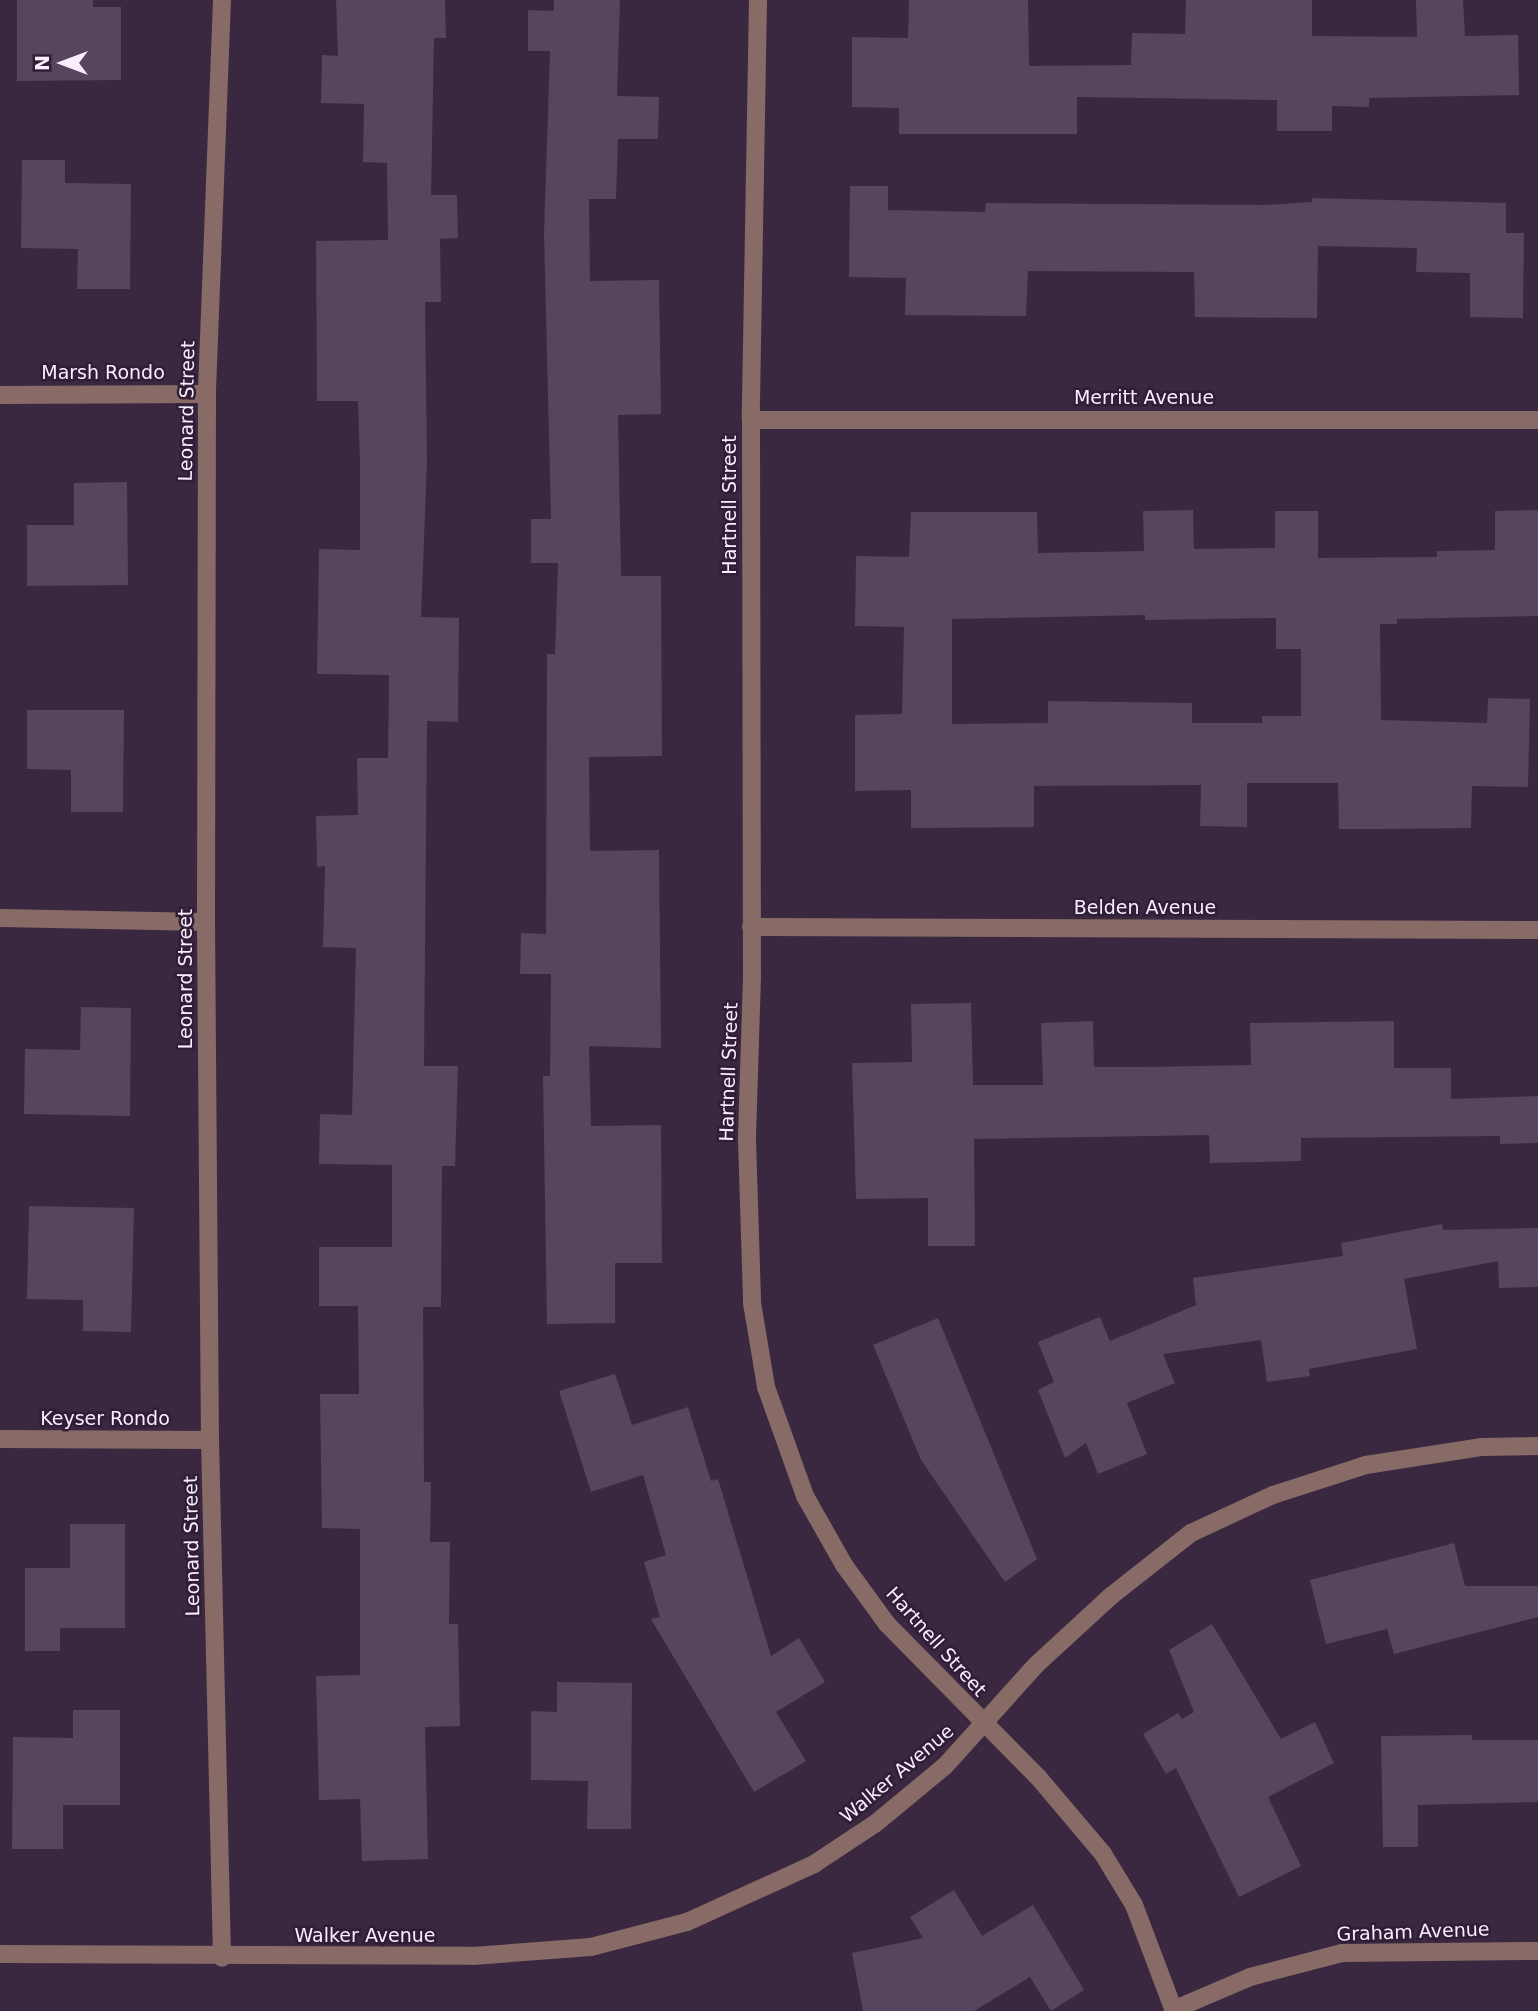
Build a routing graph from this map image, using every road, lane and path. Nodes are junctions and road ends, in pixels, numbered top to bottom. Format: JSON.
{"nodes":[{"id":1,"x":222,"y":0,"type":"edge"},
{"id":2,"x":758,"y":0,"type":"edge"},
{"id":3,"x":207,"y":394,"type":"junction"},
{"id":4,"x":0,"y":395,"type":"edge"},
{"id":5,"x":751,"y":420,"type":"junction"},
{"id":6,"x":1538,"y":420,"type":"edge"},
{"id":7,"x":0,"y":918,"type":"edge"},
{"id":8,"x":206,"y":922,"type":"junction"},
{"id":9,"x":751,"y":927,"type":"junction"},
{"id":10,"x":1538,"y":930,"type":"edge"},
{"id":11,"x":0,"y":1440,"type":"edge"},
{"id":12,"x":210,"y":1440,"type":"junction"},
{"id":13,"x":1538,"y":1446,"type":"edge"},
{"id":14,"x":985,"y":1726,"type":"junction"},
{"id":15,"x":1538,"y":1951,"type":"edge"},
{"id":16,"x":0,"y":1954,"type":"edge"},
{"id":17,"x":222,"y":1958,"type":"junction"},
{"id":18,"x":1174,"y":2011,"type":"edge"}],
"edges":[{"from":1,"to":3,"type":"street","name":"Leonard Street"},
{"from":2,"to":5,"type":"street","name":"Hartnell Street"},
{"from":3,"to":4,"type":"street","name":"Marsh Rondo"},
{"from":3,"to":8,"type":"street","name":"Leonard Street"},
{"from":5,"to":6,"type":"street","name":"Merritt Avenue"},
{"from":5,"to":9,"type":"street","name":"Hartnell Street"},
{"from":7,"to":8,"type":"street"},
{"from":8,"to":12,"type":"street","name":"Leonard Street"},
{"from":9,"to":10,"type":"street","name":"Belden Avenue"},
{"from":9,"to":14,"type":"street","name":"Hartnell Street"},
{"from":11,"to":12,"type":"street","name":"Keyser Rondo"},
{"from":12,"to":17,"type":"street","name":"Leonard Street"},
{"from":13,"to":14,"type":"street","name":"Walker Avenue"},
{"from":14,"to":17,"type":"street","name":"Walker Avenue"},
{"from":14,"to":18,"type":"street","name":"Hartnell Street"},
{"from":15,"to":18,"type":"street","name":"Graham Avenue"},
{"from":16,"to":17,"type":"street","name":"Walker Avenue"}]}
